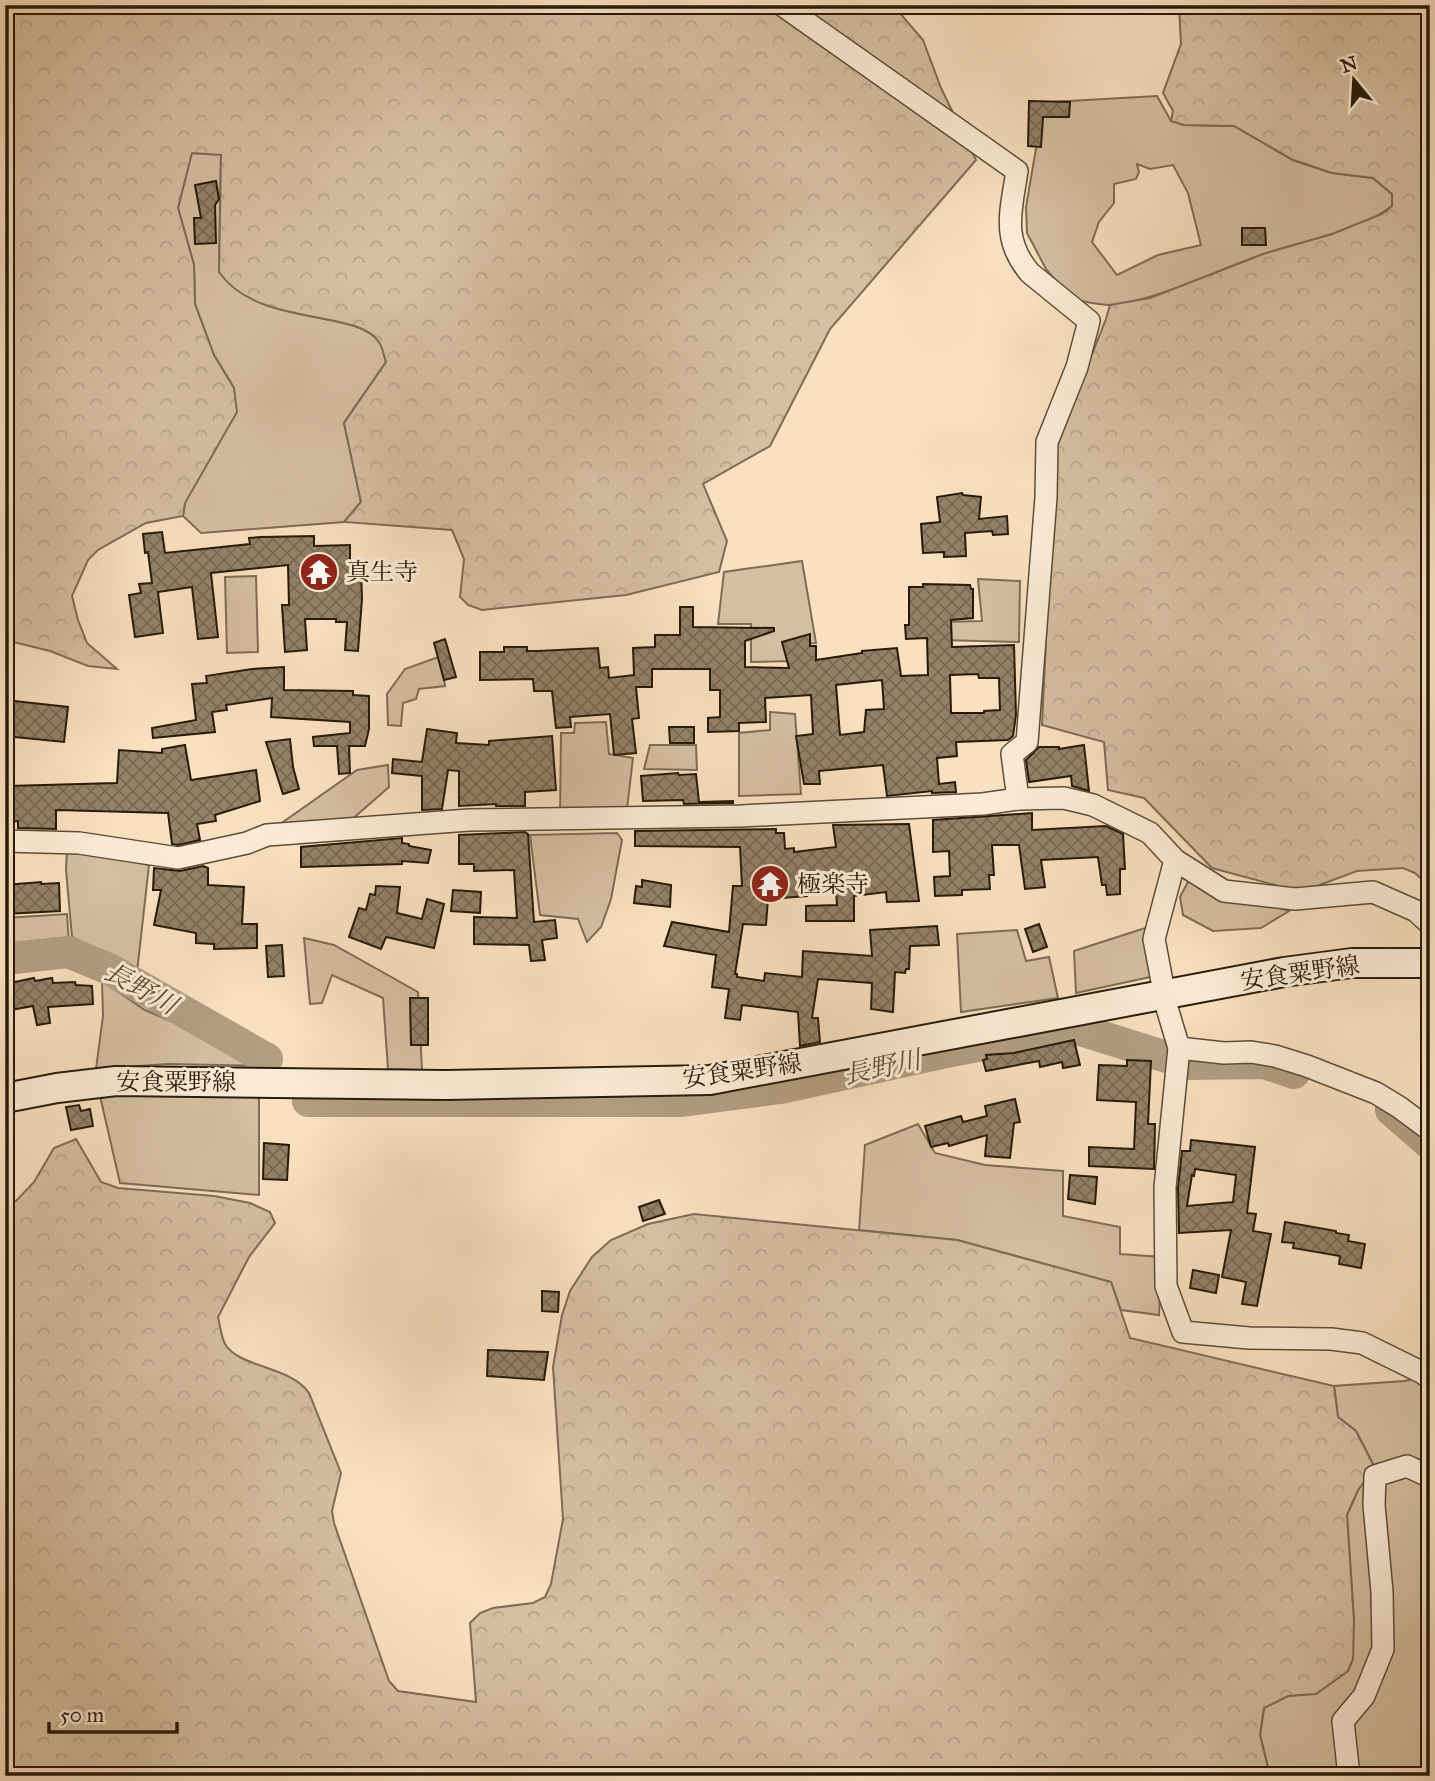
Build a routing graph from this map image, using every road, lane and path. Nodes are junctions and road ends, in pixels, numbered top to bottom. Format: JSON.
{"nodes":[{"id":1,"x":782,"y":5,"type":"edge"},
{"id":2,"x":1018,"y":799,"type":"junction"},
{"id":3,"x":5,"y":841,"type":"edge"},
{"id":4,"x":1175,"y":860,"type":"junction"},
{"id":5,"x":1430,"y":924,"type":"edge"},
{"id":6,"x":1430,"y":963,"type":"edge"},
{"id":7,"x":1166,"y":996,"type":"junction"},
{"id":8,"x":1177,"y":1056,"type":"junction"},
{"id":9,"x":5,"y":1098,"type":"edge"},
{"id":10,"x":1430,"y":1130,"type":"edge"},
{"id":11,"x":1430,"y":1379,"type":"edge"},
{"id":12,"x":1430,"y":1477,"type":"edge"},
{"id":13,"x":1349,"y":1776,"type":"edge"}],
"edges":[{"from":1,"to":2,"type":"street"},
{"from":2,"to":3,"type":"street"},
{"from":2,"to":4,"type":"street"},
{"from":4,"to":5,"type":"street"},
{"from":4,"to":7,"type":"street"},
{"from":6,"to":7,"type":"main road","name":"安食粟野線"},
{"from":7,"to":8,"type":"street"},
{"from":7,"to":9,"type":"main road","name":"安食粟野線"},
{"from":8,"to":10,"type":"street"},
{"from":8,"to":11,"type":"street"},
{"from":12,"to":13,"type":"street"}]}
